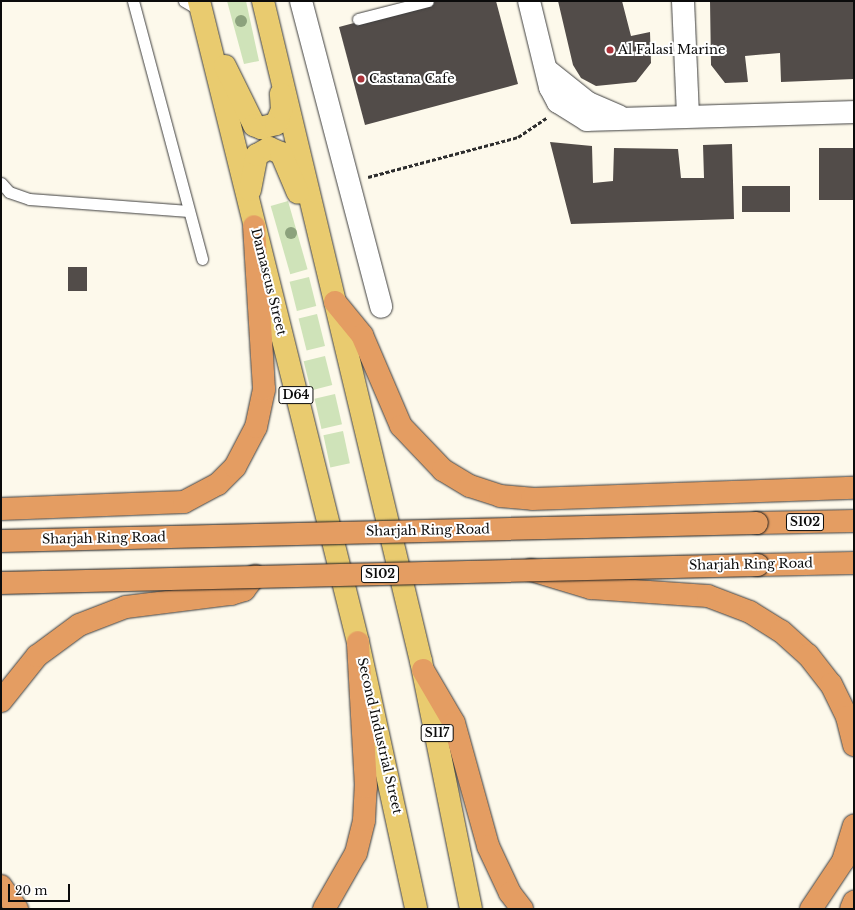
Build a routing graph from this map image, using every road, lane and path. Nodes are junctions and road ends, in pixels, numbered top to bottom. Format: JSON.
{"nodes":[{"id":1,"x":134,"y":1,"type":"edge"},
{"id":2,"x":263,"y":1,"type":"edge"},
{"id":3,"x":301,"y":1,"type":"edge"},
{"id":4,"x":428,"y":1,"type":"edge"},
{"id":5,"x":529,"y":1,"type":"edge"},
{"id":6,"x":683,"y":1,"type":"edge"},
{"id":7,"x":195,"y":4,"type":"edge"},
{"id":8,"x":358,"y":19,"type":"dead end"},
{"id":9,"x":278,"y":60,"type":"junction"},
{"id":10,"x":547,"y":70,"type":"junction"},
{"id":11,"x":558,"y":102,"type":"junction"},
{"id":12,"x":854,"y":112,"type":"edge"},
{"id":13,"x":688,"y":115,"type":"junction"},
{"id":14,"x":620,"y":117,"type":"junction"},
{"id":15,"x":348,"y":182,"type":"junction"},
{"id":16,"x":1,"y":183,"type":"edge"},
{"id":17,"x":248,"y":200,"type":"junction"},
{"id":18,"x":189,"y":211,"type":"junction"},
{"id":19,"x":254,"y":226,"type":"junction"},
{"id":20,"x":202,"y":259,"type":"dead end"},
{"id":21,"x":327,"y":266,"type":"junction"},
{"id":22,"x":335,"y":302,"type":"junction"},
{"id":23,"x":381,"y":307,"type":"dead end"},
{"id":24,"x":854,"y":488,"type":"edge"},
{"id":25,"x":1,"y":509,"type":"edge"},
{"id":26,"x":854,"y":521,"type":"edge"},
{"id":27,"x":1,"y":541,"type":"edge"},
{"id":28,"x":338,"y":563,"type":"joint"},
{"id":29,"x":854,"y":563,"type":"edge"},
{"id":30,"x":531,"y":570,"type":"junction"},
{"id":31,"x":256,"y":576,"type":"junction"},
{"id":32,"x":1,"y":582,"type":"edge"},
{"id":33,"x":358,"y":642,"type":"junction"},
{"id":34,"x":423,"y":670,"type":"junction"},
{"id":35,"x":1,"y":701,"type":"edge"},
{"id":36,"x":854,"y":744,"type":"edge"},
{"id":37,"x":854,"y":826,"type":"edge"},
{"id":38,"x":1,"y":886,"type":"edge"},
{"id":39,"x":854,"y":902,"type":"edge"},
{"id":40,"x":17,"y":909,"type":"edge"},
{"id":41,"x":324,"y":909,"type":"edge"},
{"id":42,"x":416,"y":909,"type":"edge"},
{"id":43,"x":471,"y":909,"type":"edge"},
{"id":44,"x":522,"y":909,"type":"edge"},
{"id":45,"x":810,"y":909,"type":"edge"},
{"id":46,"x":851,"y":909,"type":"edge"}],
"edges":[{"from":1,"to":18,"type":"lane"},
{"from":2,"to":9,"type":"main road"},
{"from":3,"to":15,"type":"street"},
{"from":4,"to":8,"type":"lane"},
{"from":5,"to":10,"type":"street"},
{"from":6,"to":13,"type":"street"},
{"from":7,"to":9,"type":"main road"},
{"from":7,"to":17,"type":"main road","name":"Damascus Street","number":"D64"},
{"from":9,"to":21,"type":"main road"},
{"from":10,"to":11,"type":"street"},
{"from":10,"to":14,"type":"street"},
{"from":11,"to":14,"type":"street"},
{"from":11,"to":15,"type":"path"},
{"from":12,"to":13,"type":"street"},
{"from":13,"to":14,"type":"street"},
{"from":15,"to":23,"type":"street"},
{"from":16,"to":18,"type":"lane"},
{"from":17,"to":19,"type":"main road","name":"Damascus Street","number":"D64"},
{"from":17,"to":21,"type":"main road"},
{"from":18,"to":20,"type":"lane"},
{"from":19,"to":25,"type":"highway"},
{"from":19,"to":28,"type":"main road","name":"Damascus Street","number":"D64"},
{"from":21,"to":22,"type":"main road"},
{"from":22,"to":24,"type":"highway"},
{"from":22,"to":34,"type":"main road","number":"S117"},
{"from":26,"to":27,"type":"highway","name":"Sharjah Ring Road","number":"S102","bridge":true},
{"from":28,"to":33,"type":"main road","name":"Second Industrial Street"},
{"from":29,"to":30,"type":"highway","name":"Sharjah Ring Road","number":"S102","bridge":true},
{"from":30,"to":31,"type":"highway","name":"Sharjah Ring Road","number":"S102","bridge":true},
{"from":30,"to":36,"type":"highway","bridge":true},
{"from":31,"to":32,"type":"highway","name":"Sharjah Ring Road","number":"S102","bridge":true},
{"from":31,"to":35,"type":"highway"},
{"from":33,"to":41,"type":"highway"},
{"from":33,"to":42,"type":"main road","name":"Second Industrial Street"},
{"from":34,"to":43,"type":"main road","number":"S117"},
{"from":34,"to":44,"type":"highway"},
{"from":37,"to":45,"type":"highway"},
{"from":38,"to":40,"type":"highway"},
{"from":39,"to":46,"type":"highway"}]}
